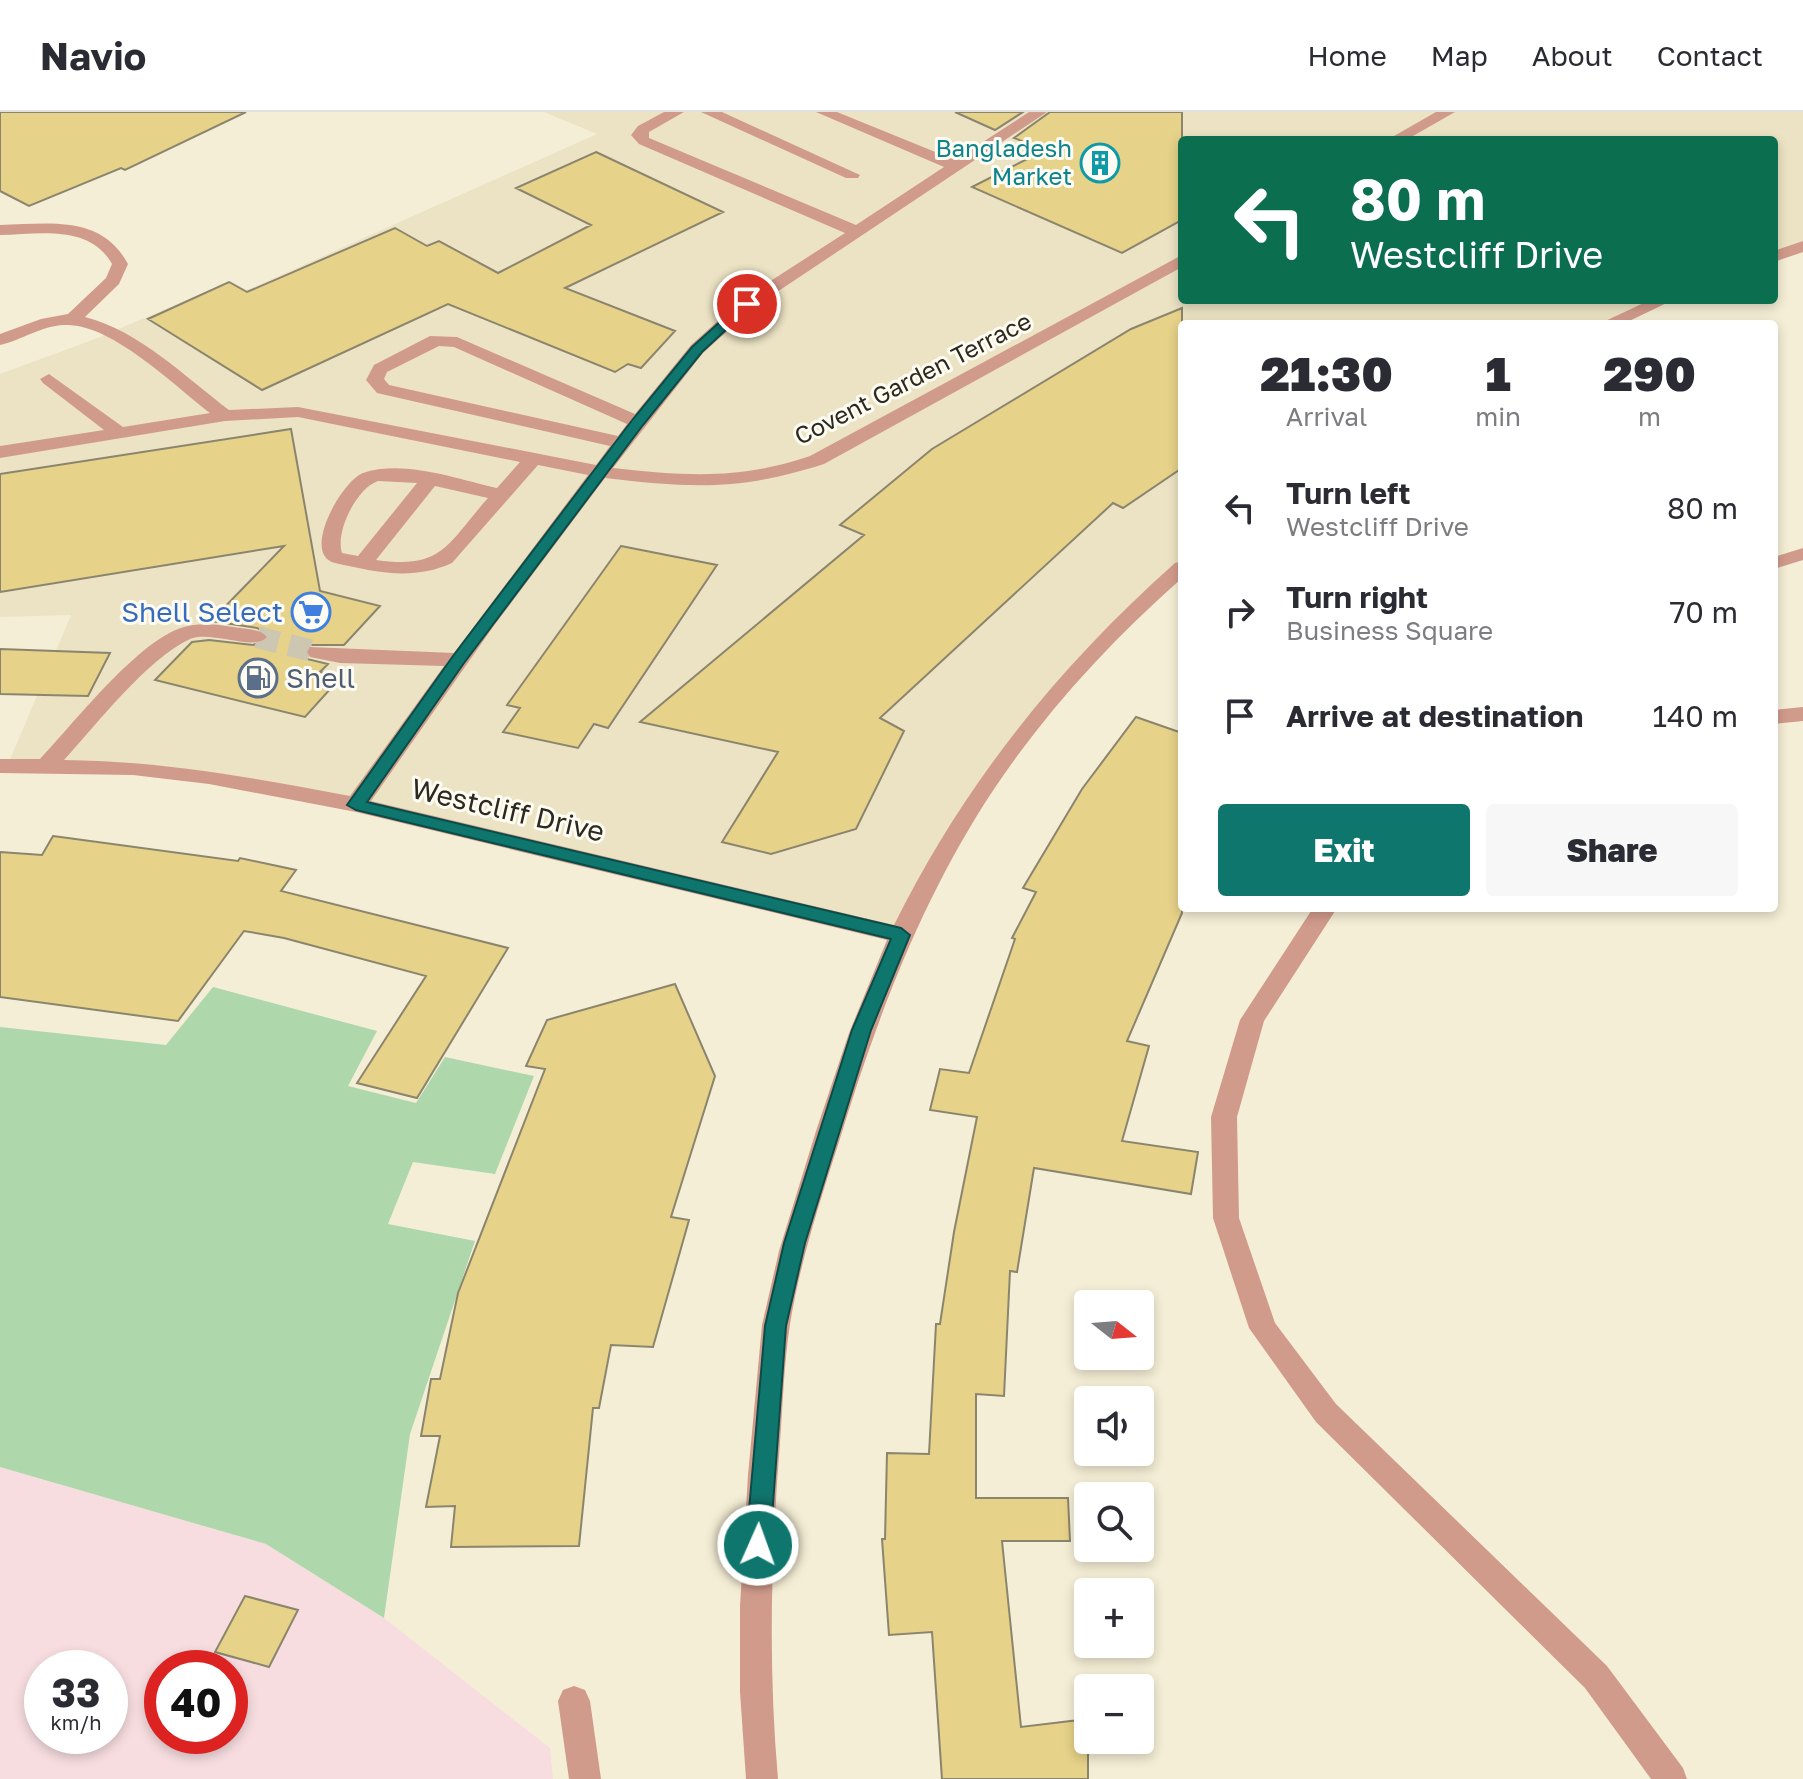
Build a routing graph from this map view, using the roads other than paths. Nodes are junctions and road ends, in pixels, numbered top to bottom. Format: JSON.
{"nodes":[{"id":1,"x":676,"y":112,"type":"edge"},
{"id":2,"x":709,"y":112,"type":"edge"},
{"id":3,"x":824,"y":112,"type":"edge"},
{"id":4,"x":1039,"y":112,"type":"edge"},
{"id":5,"x":1447,"y":112,"type":"edge"},
{"id":6,"x":1402,"y":136,"type":"edge"},
{"id":7,"x":957,"y":167,"type":"junction"},
{"id":8,"x":852,"y":175,"type":"dead end"},
{"id":9,"x":0,"y":230,"type":"edge"},
{"id":10,"x":855,"y":231,"type":"junction"},
{"id":11,"x":1803,"y":246,"type":"edge"},
{"id":12,"x":1778,"y":255,"type":"edge"},
{"id":13,"x":1178,"y":262,"type":"edge"},
{"id":14,"x":1655,"y":304,"type":"edge"},
{"id":15,"x":73,"y":319,"type":"junction"},
{"id":16,"x":1617,"y":320,"type":"edge"},
{"id":17,"x":0,"y":340,"type":"edge"},
{"id":18,"x":49,"y":379,"type":"dead end"},
{"id":19,"x":225,"y":416,"type":"junction"},
{"id":20,"x":638,"y":422,"type":"junction"},
{"id":21,"x":120,"y":433,"type":"junction"},
{"id":22,"x":622,"y":443,"type":"junction"},
{"id":23,"x":0,"y":452,"type":"edge"},
{"id":24,"x":533,"y":459,"type":"junction"},
{"id":25,"x":601,"y":472,"type":"junction"},
{"id":26,"x":429,"y":481,"type":"junction"},
{"id":27,"x":501,"y":495,"type":"junction"},
{"id":28,"x":1803,"y":554,"type":"edge"},
{"id":29,"x":1778,"y":562,"type":"edge"},
{"id":30,"x":363,"y":563,"type":"junction"},
{"id":31,"x":1178,"y":571,"type":"edge"},
{"id":32,"x":257,"y":637,"type":"tunnel mouth"},
{"id":33,"x":317,"y":652,"type":"tunnel mouth"},
{"id":34,"x":458,"y":660,"type":"junction"},
{"id":35,"x":1803,"y":714,"type":"edge"},
{"id":36,"x":1778,"y":717,"type":"edge"},
{"id":37,"x":47,"y":765,"type":"junction"},
{"id":38,"x":0,"y":766,"type":"edge"},
{"id":39,"x":356,"y":805,"type":"junction"},
{"id":40,"x":1322,"y":912,"type":"edge"},
{"id":41,"x":901,"y":935,"type":"junction"},
{"id":42,"x":574,"y":1701,"type":"dead end"},
{"id":43,"x":585,"y":1779,"type":"edge"},
{"id":44,"x":762,"y":1779,"type":"edge"},
{"id":45,"x":1671,"y":1779,"type":"edge"}],
"edges":[{"from":1,"to":10,"type":"street"},
{"from":2,"to":8,"type":"street"},
{"from":3,"to":7,"type":"street"},
{"from":4,"to":7,"type":"street"},
{"from":5,"to":6,"type":"street"},
{"from":7,"to":10,"type":"street"},
{"from":9,"to":15,"type":"street"},
{"from":10,"to":20,"type":"street"},
{"from":11,"to":12,"type":"street"},
{"from":13,"to":25,"type":"street","name":"Covent Garden Terrace"},
{"from":14,"to":16,"type":"street"},
{"from":15,"to":17,"type":"street"},
{"from":15,"to":19,"type":"street"},
{"from":18,"to":21,"type":"street"},
{"from":19,"to":21,"type":"street","name":"Covent Garden Terrace"},
{"from":19,"to":24,"type":"street","name":"Covent Garden Terrace"},
{"from":20,"to":22,"type":"street"},
{"from":20,"to":22,"type":"street"},
{"from":21,"to":23,"type":"street","name":"Covent Garden Terrace"},
{"from":22,"to":25,"type":"street"},
{"from":24,"to":25,"type":"street","name":"Covent Garden Terrace"},
{"from":24,"to":27,"type":"street"},
{"from":25,"to":34,"type":"street"},
{"from":26,"to":27,"type":"street"},
{"from":26,"to":30,"type":"street"},
{"from":26,"to":30,"type":"street"},
{"from":27,"to":30,"type":"street"},
{"from":28,"to":29,"type":"street"},
{"from":31,"to":41,"type":"street"},
{"from":32,"to":37,"type":"street"},
{"from":33,"to":34,"type":"street"},
{"from":34,"to":39,"type":"street"},
{"from":35,"to":36,"type":"street"},
{"from":37,"to":38,"type":"street","name":"Westcliff Drive"},
{"from":37,"to":39,"type":"street","name":"Westcliff Drive"},
{"from":39,"to":41,"type":"street","name":"Westcliff Drive"},
{"from":40,"to":45,"type":"street"},
{"from":41,"to":44,"type":"street"},
{"from":42,"to":43,"type":"street"}]}
